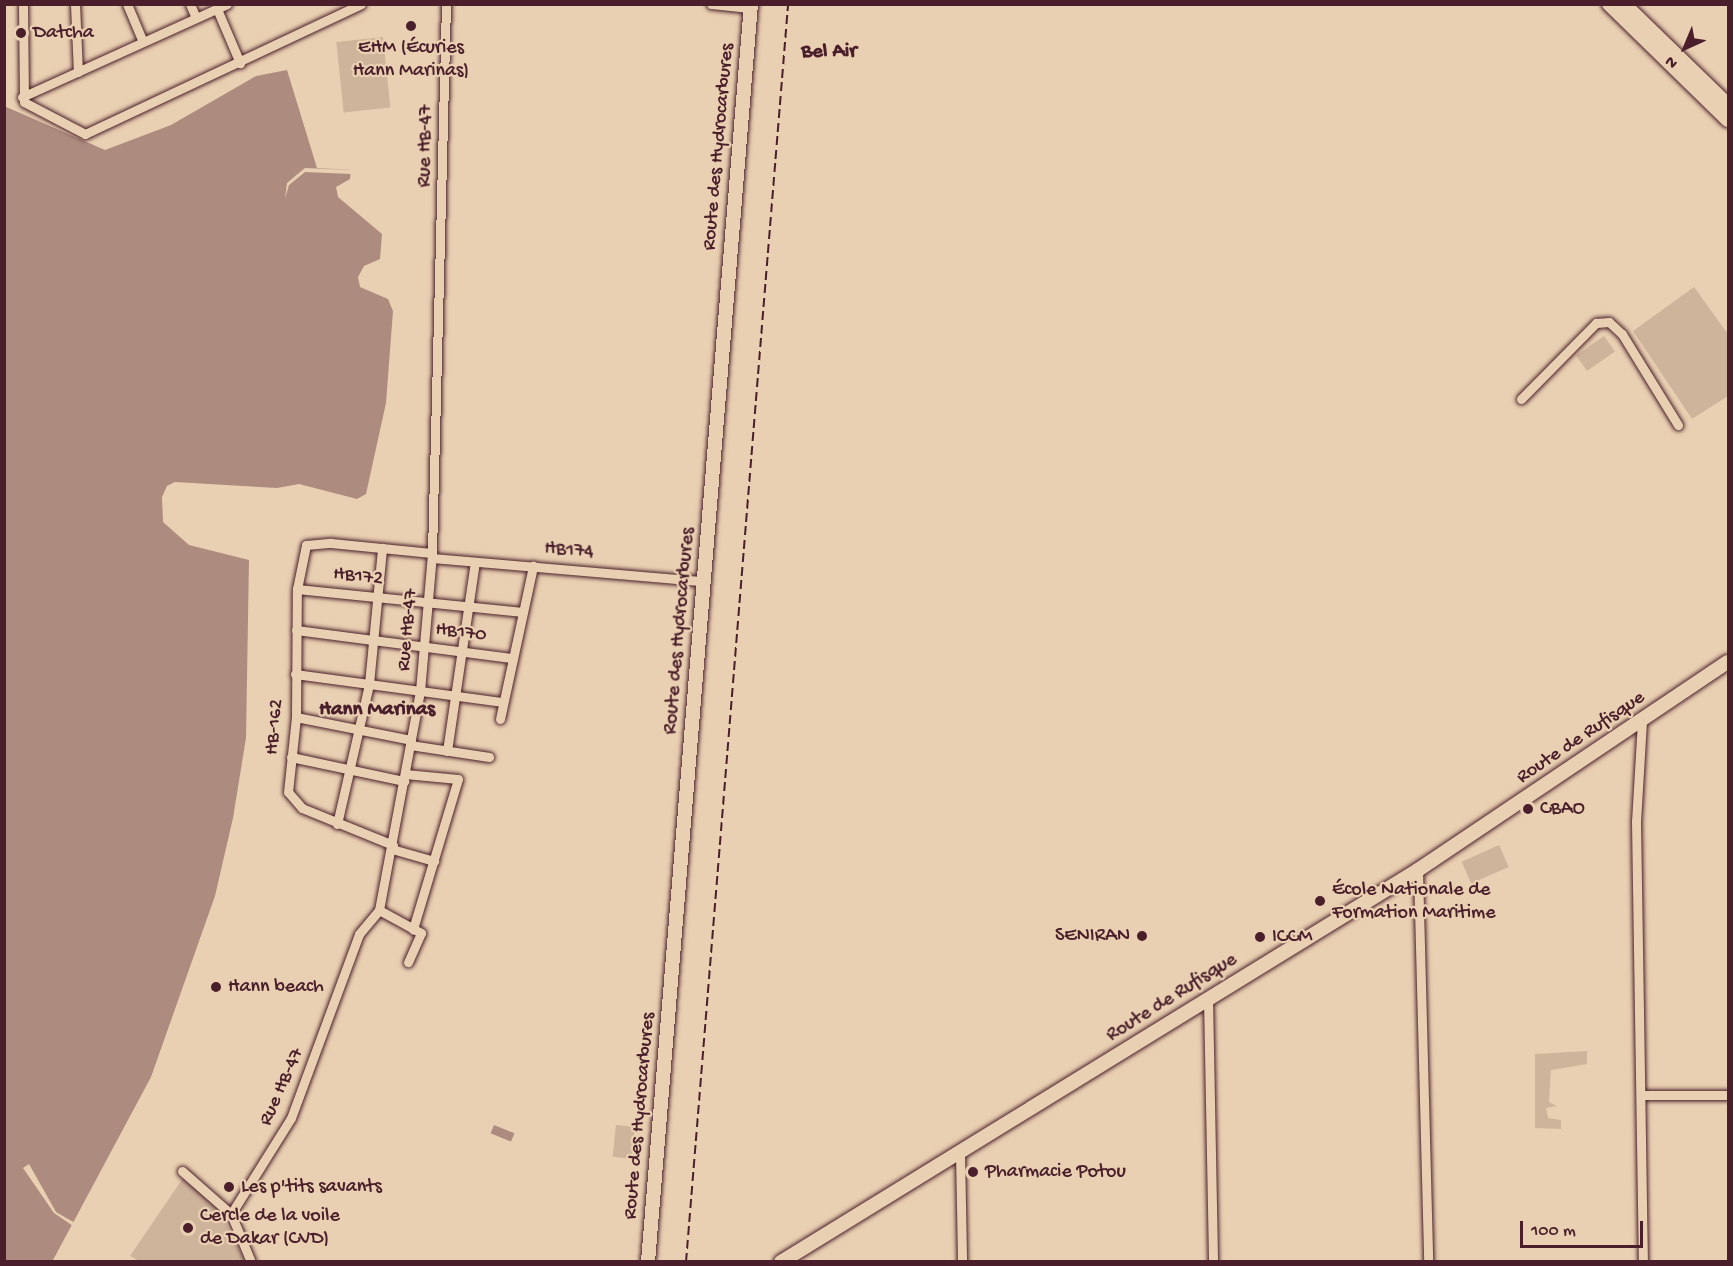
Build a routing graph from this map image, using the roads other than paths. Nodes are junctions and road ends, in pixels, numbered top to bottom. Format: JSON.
{"nodes":[{"id":1,"x":23,"y":4,"type":"edge"},
{"id":2,"x":75,"y":4,"type":"edge"},
{"id":3,"x":126,"y":4,"type":"edge"},
{"id":4,"x":190,"y":4,"type":"edge"},
{"id":5,"x":227,"y":4,"type":"edge"},
{"id":6,"x":361,"y":4,"type":"edge"},
{"id":7,"x":446,"y":4,"type":"edge"},
{"id":8,"x":711,"y":4,"type":"edge"},
{"id":9,"x":1609,"y":4,"type":"edge"},
{"id":10,"x":1624,"y":4,"type":"edge"},
{"id":11,"x":751,"y":6,"type":"edge"},
{"id":12,"x":217,"y":9,"type":"junction"},
{"id":13,"x":196,"y":18,"type":"junction"},
{"id":14,"x":143,"y":42,"type":"junction"},
{"id":15,"x":240,"y":63,"type":"junction"},
{"id":16,"x":78,"y":72,"type":"junction"},
{"id":17,"x":22,"y":97,"type":"junction"},
{"id":18,"x":1728,"y":105,"type":"edge"},
{"id":19,"x":1728,"y":120,"type":"edge"},
{"id":20,"x":1521,"y":399,"type":"dead end"},
{"id":21,"x":1678,"y":424,"type":"dead end"},
{"id":22,"x":306,"y":545,"type":"joint"},
{"id":23,"x":382,"y":548,"type":"junction"},
{"id":24,"x":432,"y":555,"type":"junction"},
{"id":25,"x":475,"y":561,"type":"junction"},
{"id":26,"x":533,"y":566,"type":"junction"},
{"id":27,"x":703,"y":581,"type":"junction"},
{"id":28,"x":297,"y":589,"type":"junction"},
{"id":29,"x":378,"y":597,"type":"junction"},
{"id":30,"x":429,"y":603,"type":"junction"},
{"id":31,"x":469,"y":607,"type":"junction"},
{"id":32,"x":523,"y":612,"type":"junction"},
{"id":33,"x":296,"y":630,"type":"junction"},
{"id":34,"x":375,"y":640,"type":"junction"},
{"id":35,"x":425,"y":646,"type":"junction"},
{"id":36,"x":463,"y":651,"type":"junction"},
{"id":37,"x":513,"y":658,"type":"junction"},
{"id":38,"x":1728,"y":663,"type":"edge"},
{"id":39,"x":295,"y":674,"type":"junction"},
{"id":40,"x":369,"y":684,"type":"junction"},
{"id":41,"x":420,"y":691,"type":"junction"},
{"id":42,"x":457,"y":696,"type":"junction"},
{"id":43,"x":503,"y":702,"type":"junction"},
{"id":44,"x":296,"y":717,"type":"junction"},
{"id":45,"x":500,"y":719,"type":"dead end"},
{"id":46,"x":1642,"y":721,"type":"junction"},
{"id":47,"x":360,"y":727,"type":"junction"},
{"id":48,"x":411,"y":742,"type":"junction"},
{"id":49,"x":447,"y":751,"type":"junction"},
{"id":50,"x":291,"y":757,"type":"junction"},
{"id":51,"x":489,"y":757,"type":"dead end"},
{"id":52,"x":350,"y":770,"type":"junction"},
{"id":53,"x":405,"y":778,"type":"junction"},
{"id":54,"x":337,"y":824,"type":"junction"},
{"id":55,"x":392,"y":847,"type":"junction"},
{"id":56,"x":434,"y":861,"type":"junction"},
{"id":57,"x":1418,"y":870,"type":"junction"},
{"id":58,"x":379,"y":910,"type":"junction"},
{"id":59,"x":417,"y":931,"type":"junction"},
{"id":60,"x":408,"y":962,"type":"dead end"},
{"id":61,"x":1208,"y":999,"type":"junction"},
{"id":62,"x":1642,"y":1095,"type":"junction"},
{"id":63,"x":1728,"y":1095,"type":"edge"},
{"id":64,"x":960,"y":1153,"type":"junction"},
{"id":65,"x":182,"y":1172,"type":"dead end"},
{"id":66,"x":231,"y":1216,"type":"junction"},
{"id":67,"x":251,"y":1262,"type":"edge"},
{"id":68,"x":648,"y":1262,"type":"edge"},
{"id":69,"x":781,"y":1262,"type":"edge"},
{"id":70,"x":962,"y":1262,"type":"edge"},
{"id":71,"x":1213,"y":1262,"type":"edge"},
{"id":72,"x":1428,"y":1262,"type":"edge"},
{"id":73,"x":1643,"y":1262,"type":"edge"}],
"edges":[{"from":1,"to":17,"type":"street"},
{"from":2,"to":16,"type":"street"},
{"from":3,"to":14,"type":"street"},
{"from":4,"to":13,"type":"street"},
{"from":5,"to":12,"type":"street"},
{"from":6,"to":15,"type":"street"},
{"from":7,"to":24,"type":"street","name":"Rue HB-47"},
{"from":8,"to":11,"type":"street"},
{"from":9,"to":19,"type":"street"},
{"from":10,"to":18,"type":"street"},
{"from":11,"to":27,"type":"street","name":"Route des Hydrocarbures"},
{"from":12,"to":13,"type":"street"},
{"from":12,"to":15,"type":"street"},
{"from":13,"to":14,"type":"street"},
{"from":14,"to":16,"type":"street"},
{"from":15,"to":17,"type":"street"},
{"from":16,"to":17,"type":"street"},
{"from":20,"to":21,"type":"street"},
{"from":22,"to":23,"type":"street","name":"HB174"},
{"from":22,"to":28,"type":"street","name":"HB-162"},
{"from":23,"to":24,"type":"street","name":"HB174"},
{"from":23,"to":29,"type":"street"},
{"from":24,"to":25,"type":"street","name":"HB174"},
{"from":24,"to":30,"type":"street","name":"Rue HB-47"},
{"from":25,"to":26,"type":"street","name":"HB174"},
{"from":25,"to":31,"type":"street"},
{"from":26,"to":27,"type":"street","name":"HB174"},
{"from":26,"to":32,"type":"street"},
{"from":27,"to":68,"type":"street","name":"Route des Hydrocarbures"},
{"from":28,"to":29,"type":"street","name":"HB172"},
{"from":28,"to":33,"type":"street","name":"HB-162"},
{"from":29,"to":30,"type":"street","name":"HB172"},
{"from":29,"to":34,"type":"street"},
{"from":30,"to":31,"type":"street","name":"HB172"},
{"from":30,"to":35,"type":"street","name":"Rue HB-47"},
{"from":31,"to":32,"type":"street","name":"HB172"},
{"from":31,"to":36,"type":"street"},
{"from":32,"to":37,"type":"street"},
{"from":33,"to":34,"type":"street","name":"HB170"},
{"from":33,"to":39,"type":"street","name":"HB-162"},
{"from":34,"to":35,"type":"street","name":"HB170"},
{"from":34,"to":40,"type":"street"},
{"from":35,"to":36,"type":"street","name":"HB170"},
{"from":35,"to":41,"type":"street","name":"Rue HB-47"},
{"from":36,"to":37,"type":"street","name":"HB170"},
{"from":36,"to":42,"type":"street"},
{"from":37,"to":43,"type":"street"},
{"from":38,"to":46,"type":"street","name":"Route de Rufisque"},
{"from":39,"to":40,"type":"street"},
{"from":39,"to":44,"type":"street","name":"HB-162"},
{"from":40,"to":41,"type":"street"},
{"from":40,"to":47,"type":"street"},
{"from":41,"to":42,"type":"street"},
{"from":41,"to":48,"type":"street","name":"Rue HB-47"},
{"from":42,"to":43,"type":"street"},
{"from":42,"to":49,"type":"street"},
{"from":43,"to":45,"type":"street"},
{"from":44,"to":47,"type":"street"},
{"from":44,"to":50,"type":"street","name":"HB-162"},
{"from":46,"to":57,"type":"street","name":"Route de Rufisque"},
{"from":46,"to":62,"type":"street"},
{"from":47,"to":48,"type":"street"},
{"from":47,"to":52,"type":"street"},
{"from":48,"to":49,"type":"street"},
{"from":48,"to":53,"type":"street","name":"Rue HB-47"},
{"from":49,"to":51,"type":"street"},
{"from":50,"to":52,"type":"street"},
{"from":50,"to":54,"type":"street","name":"HB-162"},
{"from":52,"to":53,"type":"street"},
{"from":52,"to":54,"type":"street"},
{"from":53,"to":55,"type":"street","name":"Rue HB-47"},
{"from":53,"to":56,"type":"street"},
{"from":54,"to":55,"type":"street","name":"HB-162"},
{"from":55,"to":56,"type":"street","name":"HB-162"},
{"from":55,"to":58,"type":"street","name":"Rue HB-47"},
{"from":56,"to":59,"type":"street"},
{"from":57,"to":61,"type":"street","name":"Route de Rufisque"},
{"from":57,"to":72,"type":"street"},
{"from":58,"to":59,"type":"street"},
{"from":58,"to":66,"type":"street","name":"Rue HB-47"},
{"from":59,"to":60,"type":"street"},
{"from":61,"to":64,"type":"street","name":"Route de Rufisque"},
{"from":61,"to":71,"type":"street"},
{"from":62,"to":63,"type":"street"},
{"from":62,"to":73,"type":"street"},
{"from":64,"to":69,"type":"street","name":"Route de Rufisque"},
{"from":64,"to":70,"type":"street"},
{"from":65,"to":66,"type":"street"},
{"from":66,"to":67,"type":"street"}]}
